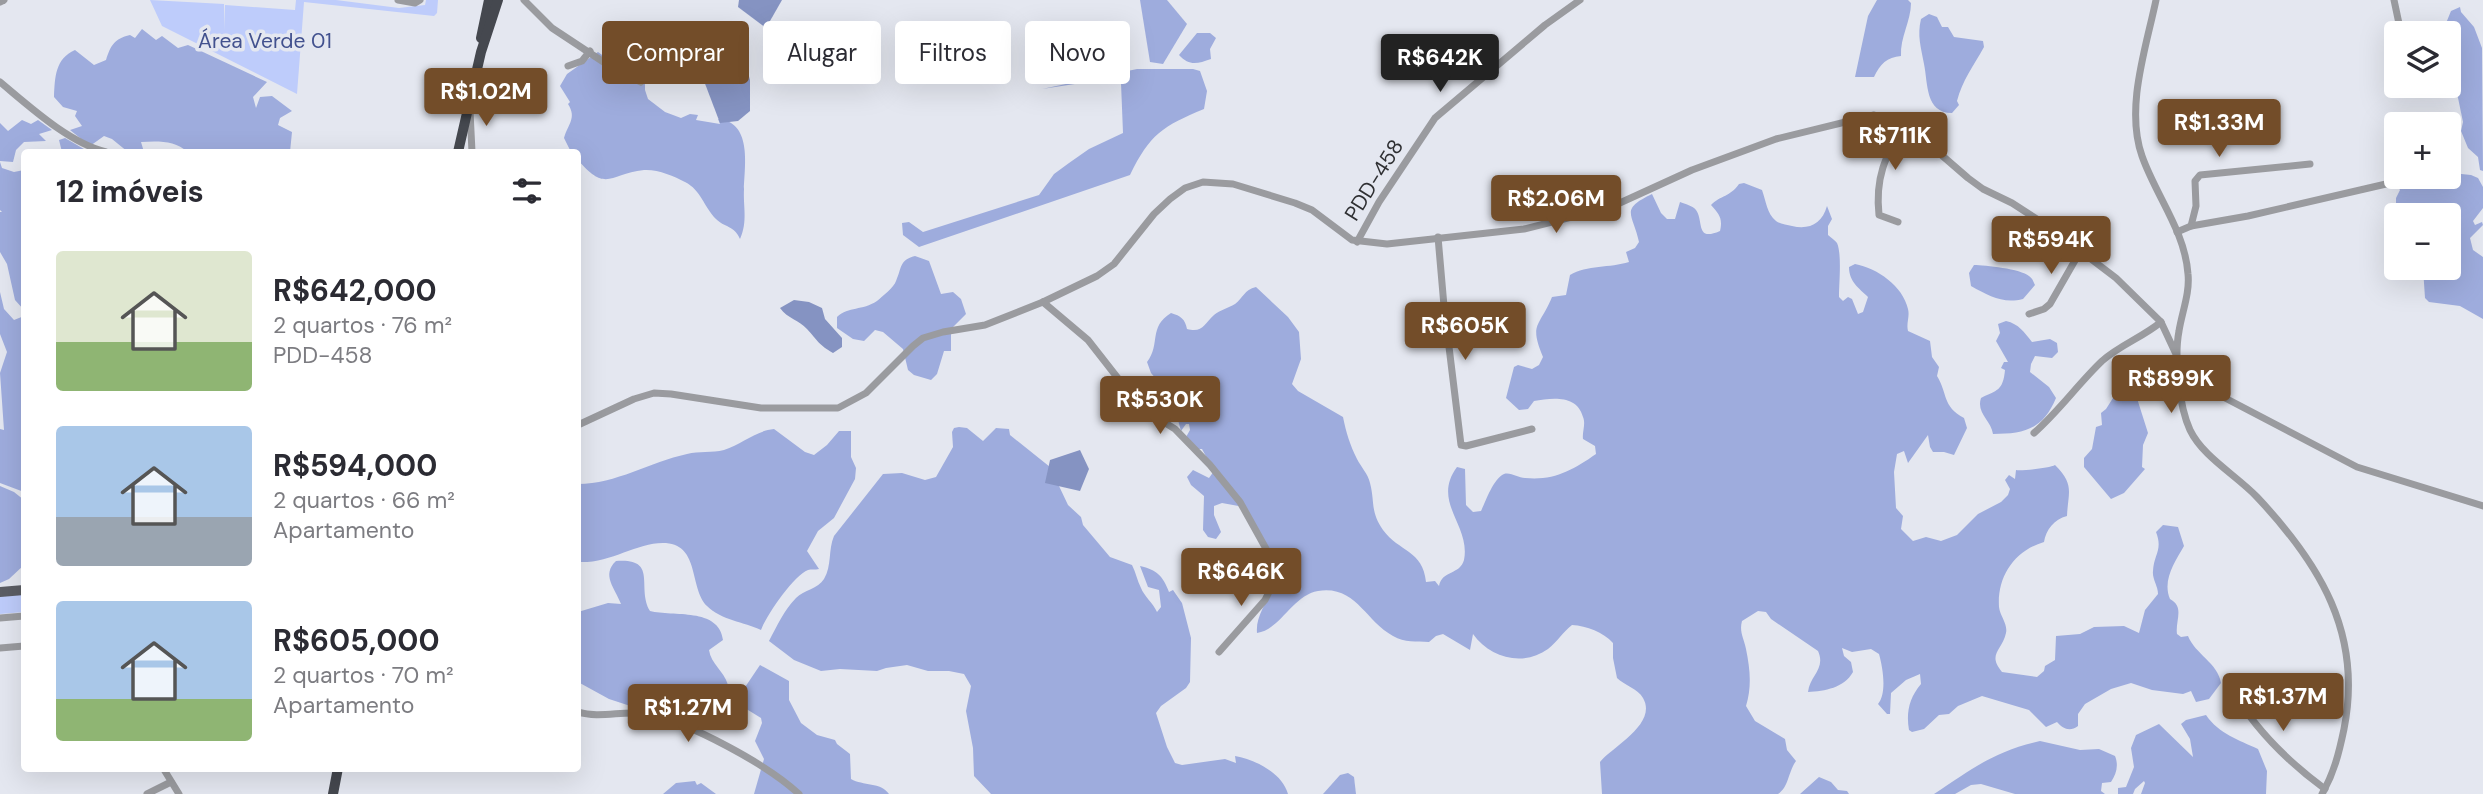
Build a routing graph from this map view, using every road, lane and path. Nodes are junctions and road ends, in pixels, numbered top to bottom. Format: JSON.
{"nodes":[{"id":1,"x":398,"y":0,"type":"edge"},
{"id":2,"x":420,"y":0,"type":"edge"},
{"id":3,"x":489,"y":0,"type":"edge"},
{"id":4,"x":498,"y":0,"type":"edge"},
{"id":5,"x":524,"y":0,"type":"edge"},
{"id":6,"x":1580,"y":0,"type":"edge"},
{"id":7,"x":2156,"y":0,"type":"edge"},
{"id":8,"x":2394,"y":0,"type":"edge"},
{"id":9,"x":2398,"y":21,"type":"edge"},
{"id":10,"x":590,"y":51,"type":"junction"},
{"id":11,"x":481,"y":52,"type":"junction"},
{"id":12,"x":602,"y":60,"type":"edge"},
{"id":13,"x":568,"y":66,"type":"dead end"},
{"id":14,"x":0,"y":82,"type":"edge"},
{"id":15,"x":469,"y":106,"type":"junction"},
{"id":16,"x":1903,"y":126,"type":"junction"},
{"id":17,"x":94,"y":149,"type":"edge"},
{"id":18,"x":459,"y":149,"type":"edge"},
{"id":19,"x":472,"y":149,"type":"edge"},
{"id":20,"x":2310,"y":164,"type":"dead end"},
{"id":21,"x":2384,"y":184,"type":"edge"},
{"id":22,"x":1898,"y":222,"type":"dead end"},
{"id":23,"x":2191,"y":226,"type":"junction"},
{"id":24,"x":2177,"y":232,"type":"junction"},
{"id":25,"x":1438,"y":237,"type":"junction"},
{"id":26,"x":1357,"y":242,"type":"junction"},
{"id":27,"x":2081,"y":250,"type":"junction"},
{"id":28,"x":1043,"y":302,"type":"junction"},
{"id":29,"x":2029,"y":314,"type":"dead end"},
{"id":30,"x":2161,"y":322,"type":"junction"},
{"id":31,"x":2175,"y":355,"type":"junction"},
{"id":32,"x":581,"y":424,"type":"edge"},
{"id":33,"x":1532,"y":429,"type":"dead end"},
{"id":34,"x":2034,"y":433,"type":"dead end"},
{"id":35,"x":2483,"y":506,"type":"edge"},
{"id":36,"x":21,"y":590,"type":"edge"},
{"id":37,"x":0,"y":592,"type":"edge"},
{"id":38,"x":21,"y":616,"type":"edge"},
{"id":39,"x":0,"y":618,"type":"edge"},
{"id":40,"x":21,"y":646,"type":"edge"},
{"id":41,"x":0,"y":648,"type":"edge"},
{"id":42,"x":1219,"y":652,"type":"dead end"},
{"id":43,"x":2230,"y":686,"type":"dead end"},
{"id":44,"x":581,"y":713,"type":"edge"},
{"id":45,"x":165,"y":772,"type":"edge"},
{"id":46,"x":337,"y":772,"type":"edge"},
{"id":47,"x":171,"y":782,"type":"junction"},
{"id":48,"x":2323,"y":792,"type":"edge"},
{"id":49,"x":146,"y":794,"type":"edge"},
{"id":50,"x":178,"y":794,"type":"edge"},
{"id":51,"x":333,"y":794,"type":"edge"},
{"id":52,"x":799,"y":794,"type":"edge"}],
"edges":[{"from":1,"to":2,"type":"street"},
{"from":3,"to":11,"type":"highway"},
{"from":4,"to":11,"type":"highway"},
{"from":5,"to":10,"type":"street"},
{"from":6,"to":26,"type":"street","name":"PDD-458","number":"PDD-458"},
{"from":7,"to":24,"type":"street"},
{"from":8,"to":9,"type":"street"},
{"from":10,"to":12,"type":"street"},
{"from":10,"to":13,"type":"street"},
{"from":11,"to":15,"type":"highway"},
{"from":14,"to":17,"type":"street"},
{"from":15,"to":18,"type":"highway"},
{"from":15,"to":19,"type":"street"},
{"from":16,"to":22,"type":"street"},
{"from":16,"to":25,"type":"street"},
{"from":16,"to":27,"type":"street"},
{"from":20,"to":23,"type":"street"},
{"from":21,"to":23,"type":"street"},
{"from":23,"to":24,"type":"street"},
{"from":24,"to":31,"type":"street"},
{"from":25,"to":26,"type":"street"},
{"from":25,"to":33,"type":"street"},
{"from":26,"to":28,"type":"street"},
{"from":27,"to":29,"type":"street"},
{"from":27,"to":30,"type":"street"},
{"from":28,"to":32,"type":"street"},
{"from":28,"to":42,"type":"street"},
{"from":30,"to":31,"type":"street"},
{"from":30,"to":34,"type":"street"},
{"from":31,"to":35,"type":"street"},
{"from":31,"to":48,"type":"street"},
{"from":36,"to":37,"type":"main road"},
{"from":38,"to":39,"type":"street"},
{"from":40,"to":41,"type":"street"},
{"from":43,"to":48,"type":"street"},
{"from":44,"to":52,"type":"street"},
{"from":45,"to":47,"type":"street"},
{"from":46,"to":51,"type":"highway"},
{"from":47,"to":49,"type":"street"},
{"from":47,"to":50,"type":"street"}]}
